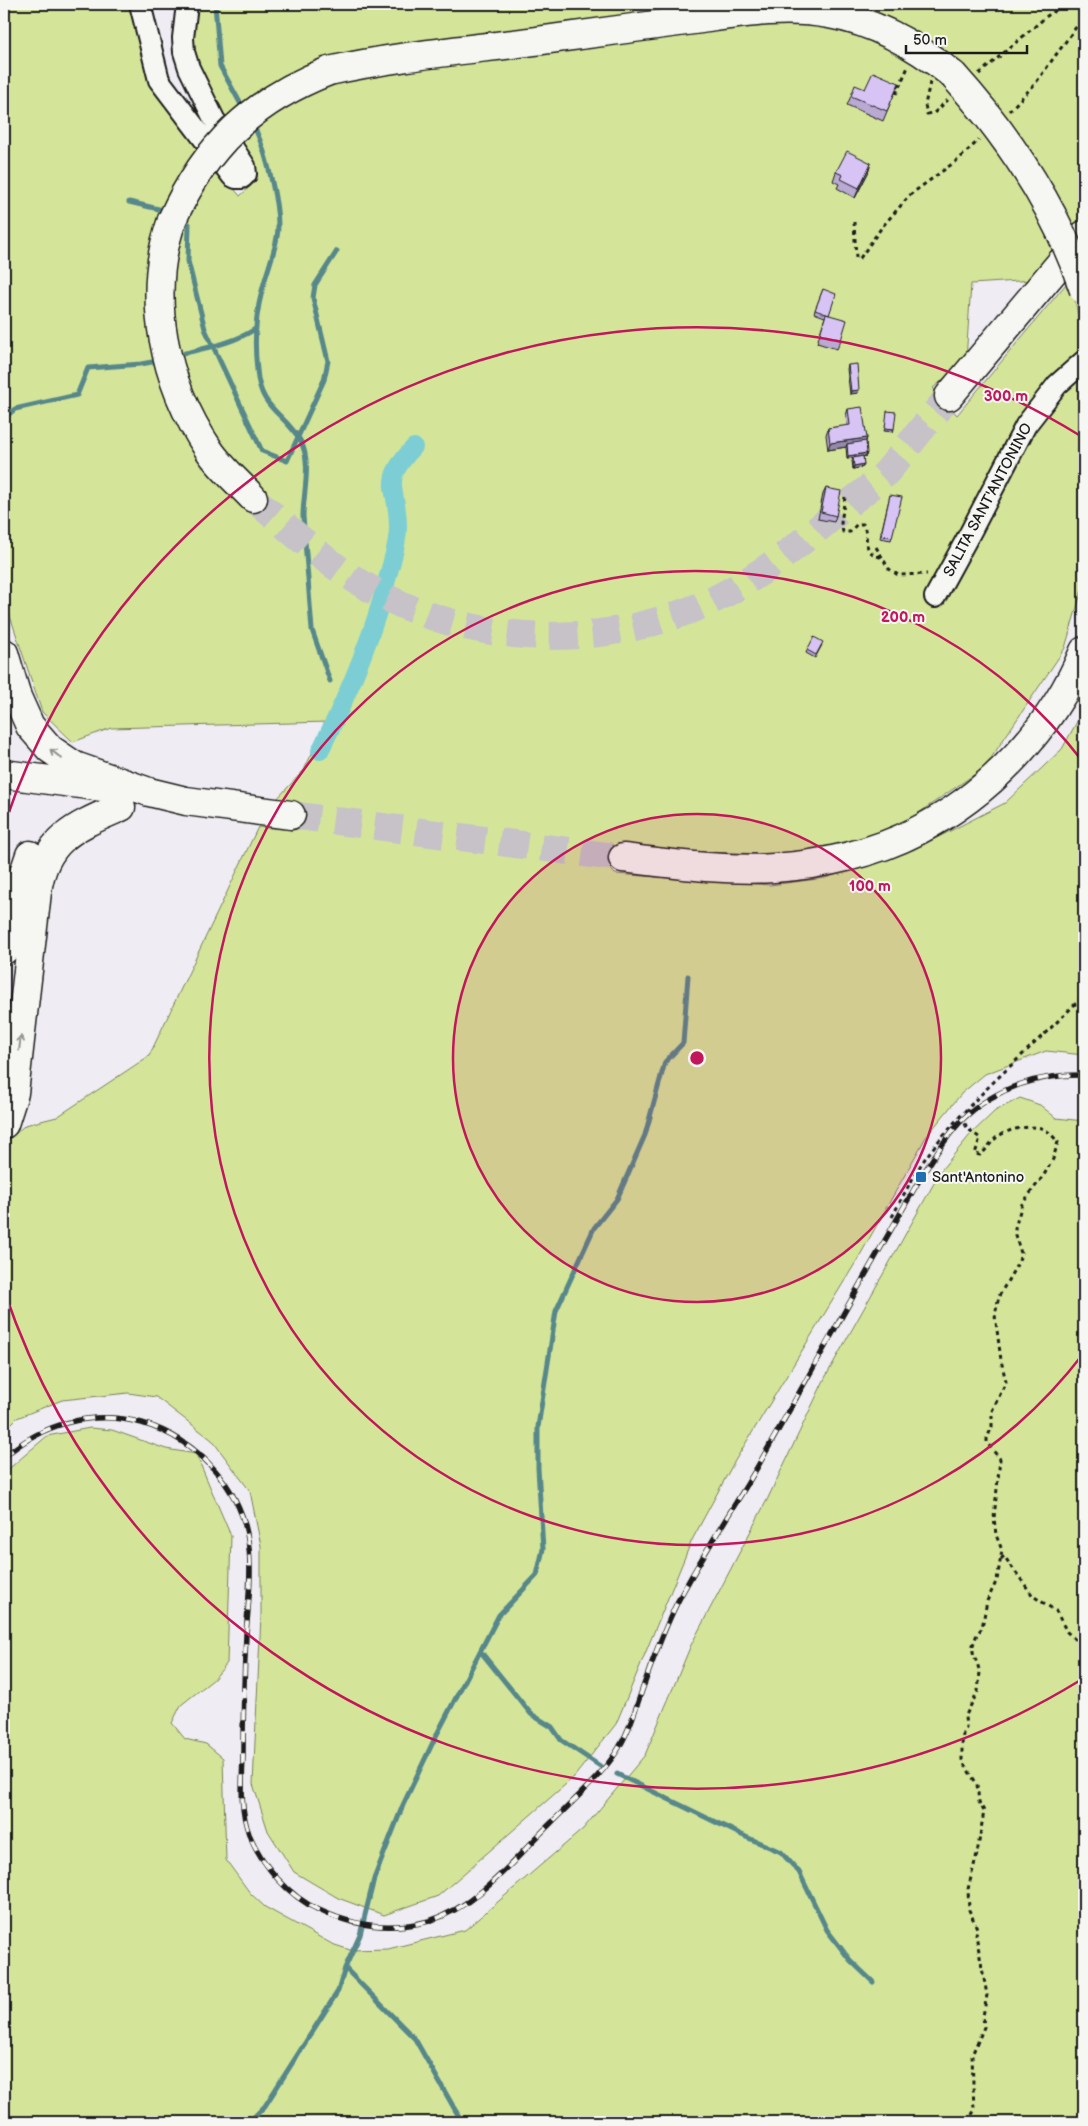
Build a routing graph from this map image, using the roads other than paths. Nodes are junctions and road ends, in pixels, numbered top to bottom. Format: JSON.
{"nodes":[{"id":1,"x":140,"y":4,"type":"edge"},
{"id":2,"x":187,"y":4,"type":"edge"},
{"id":3,"x":1084,"y":234,"type":"edge"},
{"id":4,"x":1084,"y":290,"type":"edge"},
{"id":5,"x":1084,"y":361,"type":"edge"},
{"id":6,"x":949,"y":396,"type":"tunnel mouth"},
{"id":7,"x":253,"y":498,"type":"tunnel mouth"},
{"id":8,"x":934,"y":597,"type":"dead end"},
{"id":9,"x":1084,"y":651,"type":"edge"},
{"id":10,"x":4,"y":653,"type":"edge"},
{"id":11,"x":4,"y":774,"type":"edge"},
{"id":12,"x":149,"y":792,"type":"junction"},
{"id":13,"x":186,"y":801,"type":"junction"},
{"id":14,"x":121,"y":807,"type":"junction"},
{"id":15,"x":291,"y":815,"type":"tunnel mouth"},
{"id":16,"x":623,"y":858,"type":"tunnel mouth"},
{"id":17,"x":4,"y":950,"type":"edge"},
{"id":18,"x":4,"y":1124,"type":"edge"}],
"edges":[{"from":1,"to":2,"type":"street"},
{"from":3,"to":6,"type":"highway"},
{"from":4,"to":7,"type":"highway","bridge":true},
{"from":5,"to":8,"type":"street","name":"SALITA SANT'ANTONINO"},
{"from":9,"to":16,"type":"highway"},
{"from":12,"to":10,"type":"highway","one_way":true},
{"from":11,"to":12,"type":"highway"},
{"from":12,"to":13,"type":"highway"},
{"from":13,"to":14,"type":"highway"},
{"from":13,"to":15,"type":"highway"},
{"from":14,"to":17,"type":"highway"},
{"from":18,"to":14,"type":"highway","one_way":true}]}
